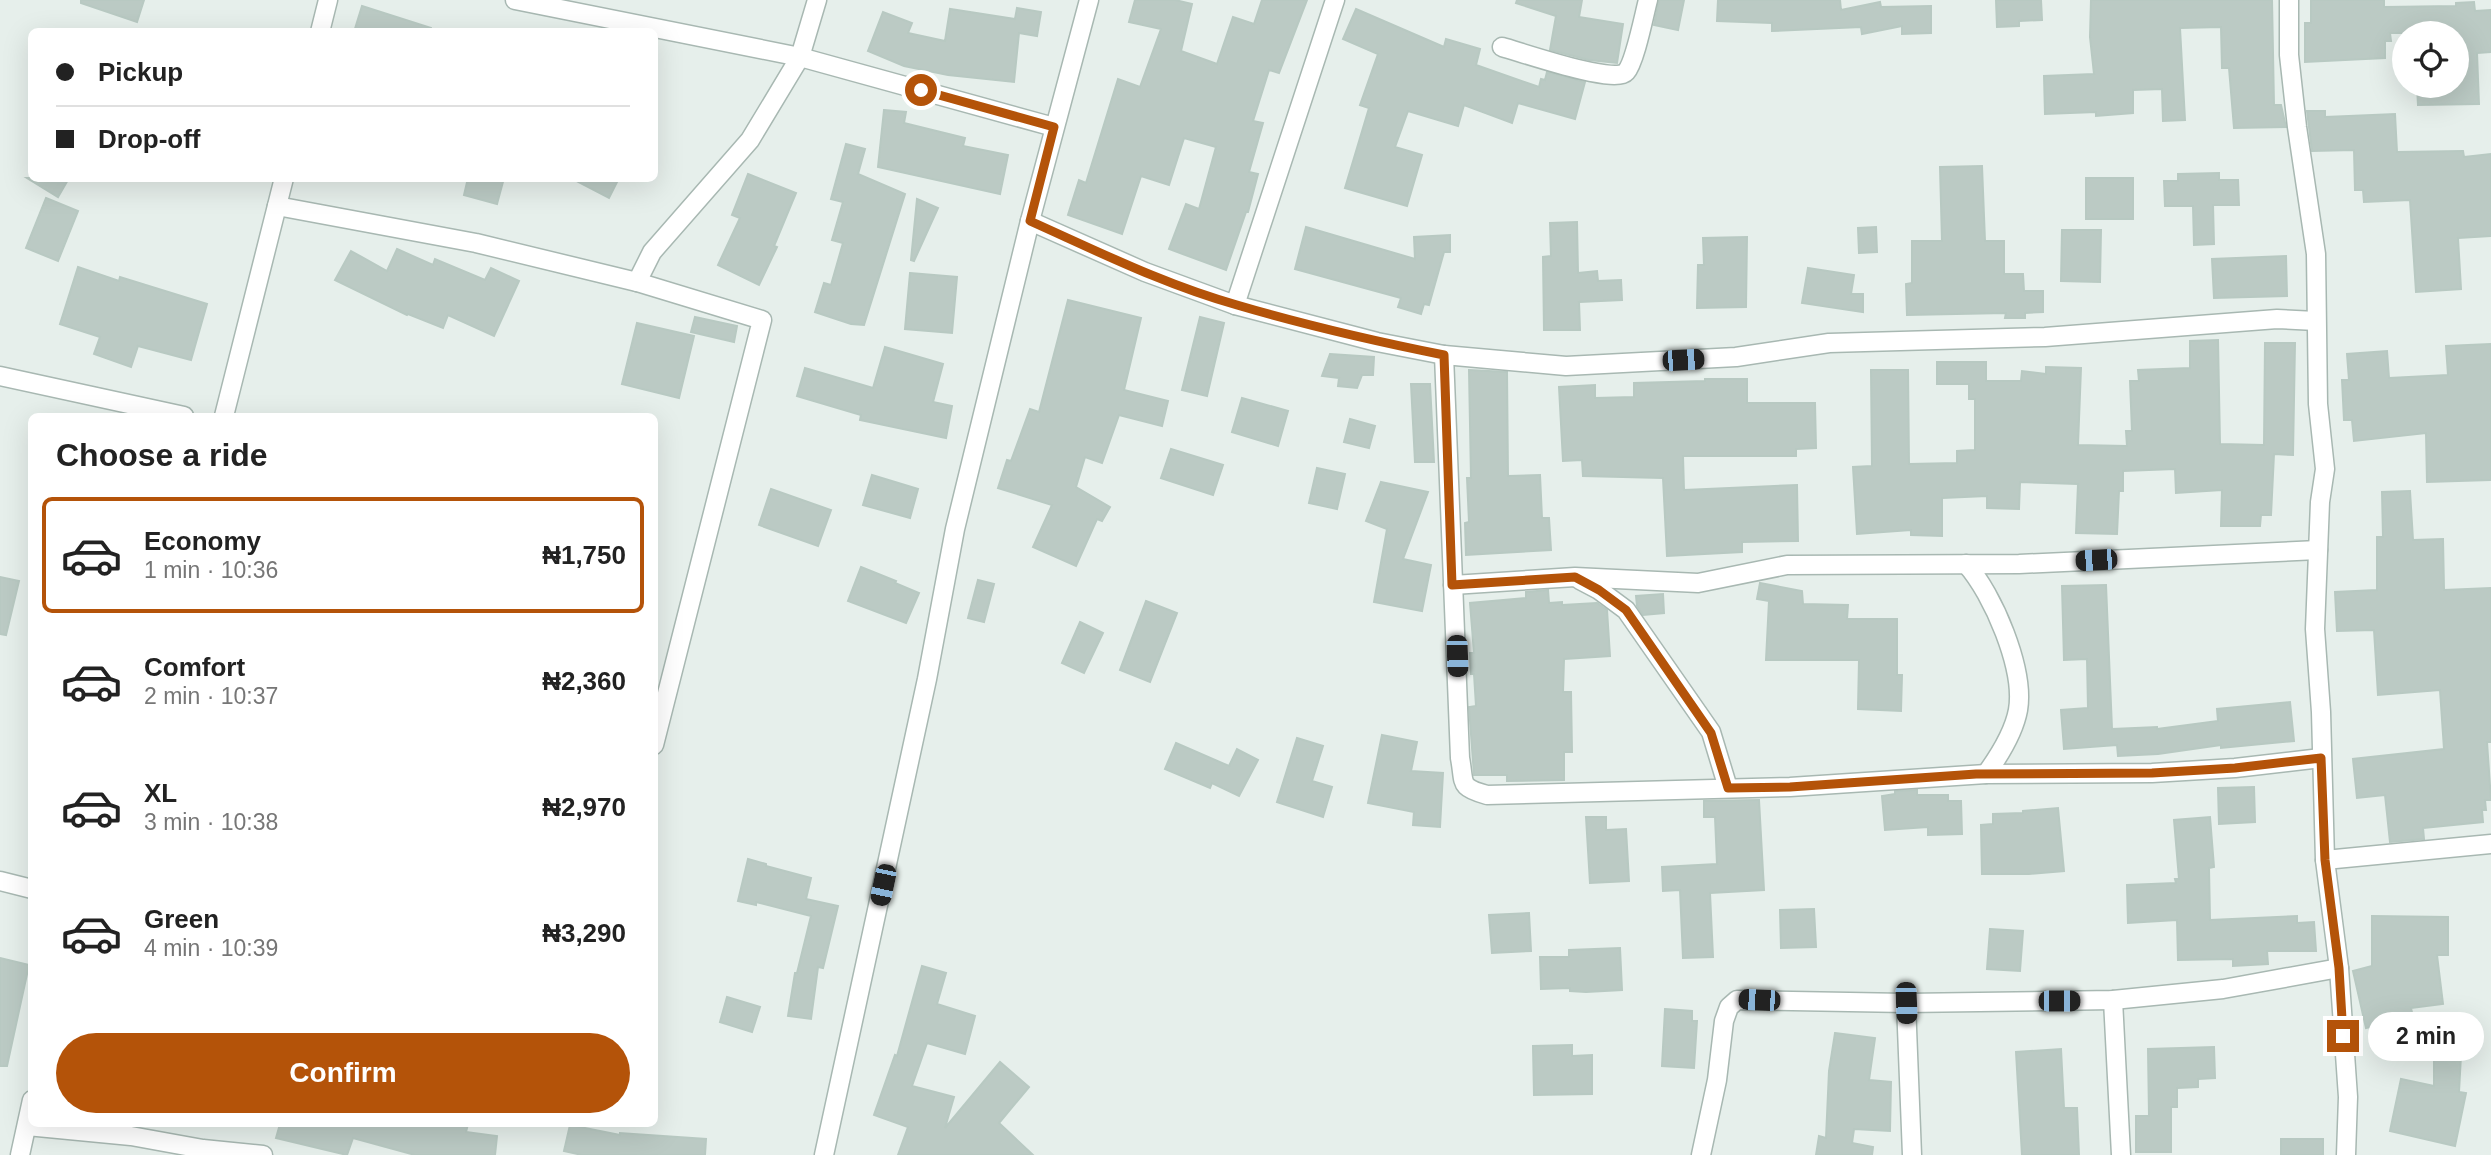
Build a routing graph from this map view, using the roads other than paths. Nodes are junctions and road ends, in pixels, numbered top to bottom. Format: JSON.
{"nodes":[{"id":1,"x":328,"y":0,"type":"edge"},
{"id":2,"x":515,"y":0,"type":"edge"},
{"id":3,"x":817,"y":0,"type":"edge"},
{"id":4,"x":1089,"y":0,"type":"edge"},
{"id":5,"x":1335,"y":0,"type":"edge"},
{"id":6,"x":1648,"y":0,"type":"edge"},
{"id":7,"x":2289,"y":0,"type":"edge"},
{"id":8,"x":321,"y":28,"type":"edge"},
{"id":9,"x":655,"y":28,"type":"edge"},
{"id":10,"x":658,"y":29,"type":"edge"},
{"id":11,"x":1502,"y":47,"type":"dead end"},
{"id":12,"x":800,"y":57,"type":"junction"},
{"id":13,"x":1054,"y":127,"type":"junction"},
{"id":14,"x":283,"y":182,"type":"edge"},
{"id":15,"x":277,"y":206,"type":"junction"},
{"id":16,"x":1030,"y":221,"type":"junction"},
{"id":17,"x":637,"y":282,"type":"junction"},
{"id":18,"x":1235,"y":305,"type":"junction"},
{"id":19,"x":2316,"y":321,"type":"junction"},
{"id":20,"x":1444,"y":355,"type":"junction"},
{"id":21,"x":0,"y":376,"type":"edge"},
{"id":22,"x":170,"y":413,"type":"edge"},
{"id":23,"x":225,"y":413,"type":"edge"},
{"id":24,"x":2318,"y":550,"type":"junction"},
{"id":25,"x":1966,"y":564,"type":"junction"},
{"id":26,"x":1575,"y":577,"type":"junction"},
{"id":27,"x":1452,"y":585,"type":"junction"},
{"id":28,"x":658,"y":729,"type":"edge"},
{"id":29,"x":2321,"y":758,"type":"junction"},
{"id":30,"x":1986,"y":774,"type":"junction"},
{"id":31,"x":1728,"y":788,"type":"junction"},
{"id":32,"x":2491,"y":844,"type":"edge"},
{"id":33,"x":2325,"y":860,"type":"junction"},
{"id":34,"x":0,"y":881,"type":"edge"},
{"id":35,"x":28,"y":888,"type":"edge"},
{"id":36,"x":2339,"y":968,"type":"junction"},
{"id":37,"x":2113,"y":1000,"type":"junction"},
{"id":38,"x":1906,"y":1003,"type":"junction"},
{"id":39,"x":28,"y":1121,"type":"edge"},
{"id":40,"x":27,"y":1126,"type":"joint"},
{"id":41,"x":37,"y":1127,"type":"edge"},
{"id":42,"x":20,"y":1155,"type":"edge"},
{"id":43,"x":263,"y":1155,"type":"edge"},
{"id":44,"x":824,"y":1155,"type":"edge"},
{"id":45,"x":1701,"y":1155,"type":"edge"},
{"id":46,"x":1912,"y":1155,"type":"edge"},
{"id":47,"x":2121,"y":1155,"type":"edge"},
{"id":48,"x":2346,"y":1155,"type":"edge"}],
"edges":[{"from":1,"to":8,"type":"street"},
{"from":2,"to":9,"type":"street"},
{"from":3,"to":12,"type":"street"},
{"from":4,"to":13,"type":"street"},
{"from":5,"to":18,"type":"street"},
{"from":6,"to":11,"type":"street"},
{"from":7,"to":19,"type":"street"},
{"from":10,"to":12,"type":"street"},
{"from":12,"to":13,"type":"street"},
{"from":12,"to":17,"type":"street"},
{"from":13,"to":16,"type":"street"},
{"from":14,"to":15,"type":"street"},
{"from":15,"to":17,"type":"street"},
{"from":15,"to":23,"type":"street"},
{"from":16,"to":18,"type":"street"},
{"from":16,"to":44,"type":"street"},
{"from":17,"to":28,"type":"street"},
{"from":18,"to":20,"type":"street"},
{"from":19,"to":20,"type":"street"},
{"from":19,"to":24,"type":"street"},
{"from":20,"to":27,"type":"street"},
{"from":21,"to":22,"type":"street"},
{"from":24,"to":25,"type":"street"},
{"from":24,"to":29,"type":"street"},
{"from":25,"to":26,"type":"street"},
{"from":25,"to":30,"type":"street"},
{"from":26,"to":27,"type":"street"},
{"from":26,"to":31,"type":"street"},
{"from":27,"to":31,"type":"street"},
{"from":29,"to":30,"type":"street"},
{"from":29,"to":33,"type":"street"},
{"from":30,"to":31,"type":"street"},
{"from":32,"to":33,"type":"street"},
{"from":33,"to":36,"type":"street"},
{"from":34,"to":35,"type":"street"},
{"from":36,"to":37,"type":"street"},
{"from":36,"to":48,"type":"street"},
{"from":37,"to":38,"type":"street"},
{"from":37,"to":47,"type":"street"},
{"from":38,"to":45,"type":"street"},
{"from":38,"to":46,"type":"street"},
{"from":39,"to":40,"type":"street"},
{"from":40,"to":42,"type":"street"},
{"from":41,"to":43,"type":"street"}]}
